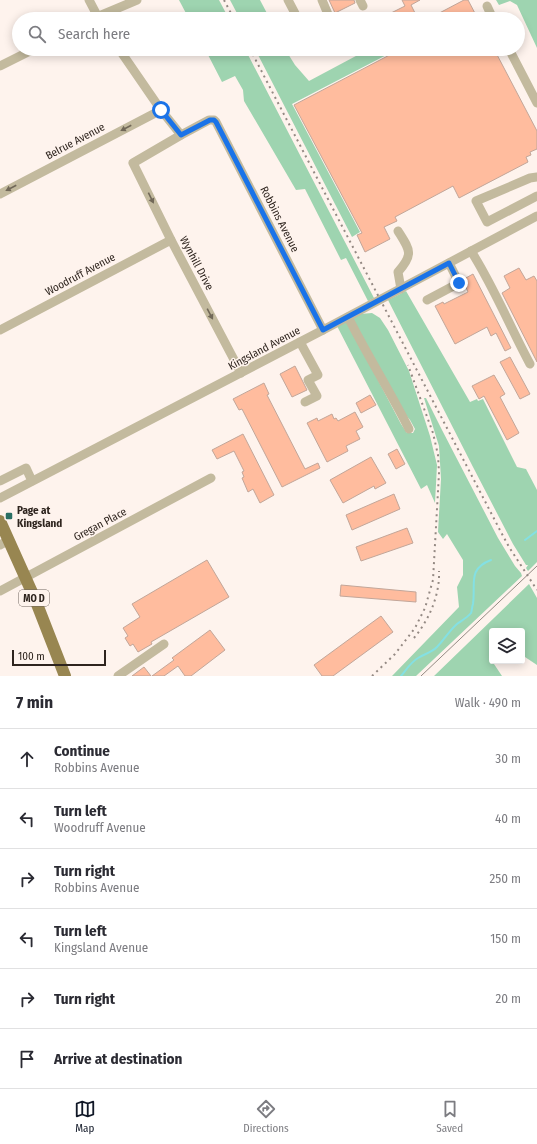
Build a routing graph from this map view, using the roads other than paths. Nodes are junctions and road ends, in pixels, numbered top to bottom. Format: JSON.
{"nodes":[{"id":1,"x":89,"y":0,"type":"edge"},
{"id":2,"x":137,"y":0,"type":"edge"},
{"id":3,"x":288,"y":0,"type":"edge"},
{"id":4,"x":322,"y":0,"type":"edge"},
{"id":5,"x":487,"y":6,"type":"dead end"},
{"id":6,"x":94,"y":12,"type":"edge"},
{"id":7,"x":110,"y":12,"type":"edge"},
{"id":8,"x":294,"y":12,"type":"edge"},
{"id":9,"x":327,"y":12,"type":"edge"},
{"id":10,"x":490,"y":12,"type":"edge"},
{"id":11,"x":20,"y":56,"type":"edge"},
{"id":12,"x":124,"y":56,"type":"edge"},
{"id":13,"x":513,"y":56,"type":"edge"},
{"id":14,"x":0,"y":66,"type":"edge"},
{"id":15,"x":537,"y":103,"type":"edge"},
{"id":16,"x":161,"y":110,"type":"junction"},
{"id":17,"x":181,"y":135,"type":"junction"},
{"id":18,"x":537,"y":177,"type":"edge"},
{"id":19,"x":0,"y":194,"type":"edge"},
{"id":20,"x":537,"y":196,"type":"edge"},
{"id":21,"x":537,"y":216,"type":"edge"},
{"id":22,"x":398,"y":231,"type":"dead end"},
{"id":23,"x":171,"y":240,"type":"junction"},
{"id":24,"x":472,"y":251,"type":"junction"},
{"id":25,"x":449,"y":263,"type":"junction"},
{"id":26,"x":401,"y":289,"type":"junction"},
{"id":27,"x":427,"y":300,"type":"dead end"},
{"id":28,"x":348,"y":317,"type":"junction"},
{"id":29,"x":0,"y":330,"type":"edge"},
{"id":30,"x":323,"y":330,"type":"junction"},
{"id":31,"x":300,"y":342,"type":"junction"},
{"id":32,"x":530,"y":364,"type":"dead end"},
{"id":33,"x":242,"y":373,"type":"junction"},
{"id":34,"x":305,"y":402,"type":"dead end"},
{"id":35,"x":408,"y":429,"type":"dead end"},
{"id":36,"x":211,"y":478,"type":"dead end"},
{"id":37,"x":3,"y":480,"type":"edge"},
{"id":38,"x":32,"y":481,"type":"junction"},
{"id":39,"x":12,"y":492,"type":"junction"},
{"id":40,"x":0,"y":498,"type":"edge"},
{"id":41,"x":0,"y":521,"type":"edge"},
{"id":42,"x":4,"y":542,"type":"edge"},
{"id":43,"x":25,"y":577,"type":"junction"},
{"id":44,"x":0,"y":591,"type":"edge"},
{"id":45,"x":164,"y":644,"type":"dead end"},
{"id":46,"x":65,"y":676,"type":"edge"},
{"id":47,"x":118,"y":676,"type":"edge"}],
"edges":[{"from":1,"to":6,"type":"street"},
{"from":2,"to":7,"type":"street"},
{"from":3,"to":8,"type":"street"},
{"from":4,"to":9,"type":"street"},
{"from":5,"to":10,"type":"street"},
{"from":11,"to":14,"type":"street"},
{"from":12,"to":16,"type":"street"},
{"from":13,"to":15,"type":"street"},
{"from":16,"to":17,"type":"street"},
{"from":16,"to":19,"type":"street","name":"Belrue Avenue","one_way":true},
{"from":17,"to":23,"type":"street","name":"Wynhill Drive","one_way":true},
{"from":17,"to":30,"type":"street","name":"Robbins Avenue"},
{"from":18,"to":20,"type":"street"},
{"from":21,"to":24,"type":"street","name":"Kingsland Avenue"},
{"from":22,"to":26,"type":"street"},
{"from":23,"to":29,"type":"street","name":"Woodruff Avenue"},
{"from":23,"to":33,"type":"street","name":"Wynhill Drive","one_way":true},
{"from":24,"to":25,"type":"street","name":"Kingsland Avenue"},
{"from":24,"to":32,"type":"street"},
{"from":25,"to":26,"type":"street","name":"Kingsland Avenue"},
{"from":25,"to":27,"type":"street"},
{"from":26,"to":28,"type":"street","name":"Kingsland Avenue"},
{"from":28,"to":30,"type":"street","name":"Kingsland Avenue"},
{"from":28,"to":35,"type":"street"},
{"from":30,"to":31,"type":"street","name":"Kingsland Avenue"},
{"from":31,"to":33,"type":"street","name":"Kingsland Avenue"},
{"from":31,"to":34,"type":"street"},
{"from":33,"to":38,"type":"street","name":"Kingsland Avenue"},
{"from":36,"to":43,"type":"street","name":"Gregan Place"},
{"from":37,"to":38,"type":"street"},
{"from":37,"to":39,"type":"street"},
{"from":38,"to":39,"type":"street","name":"Kingsland Avenue"},
{"from":39,"to":40,"type":"street","name":"Kingsland Avenue"},
{"from":41,"to":42,"type":"main road","number":"MO D"},
{"from":42,"to":43,"type":"main road","number":"MO D"},
{"from":43,"to":44,"type":"street","name":"Gregan Place"},
{"from":43,"to":46,"type":"main road","number":"MO D"},
{"from":45,"to":47,"type":"street"}]}
